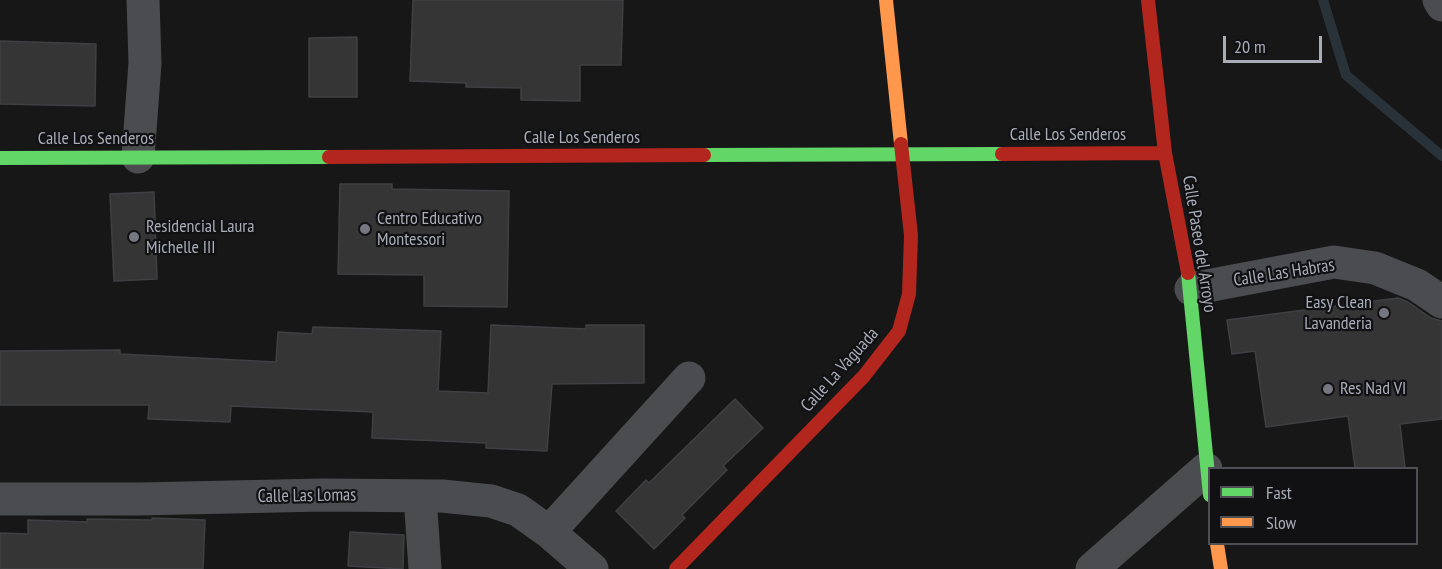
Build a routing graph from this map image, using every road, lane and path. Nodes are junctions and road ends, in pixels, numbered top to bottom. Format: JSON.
{"nodes":[{"id":1,"x":144,"y":0,"type":"edge"},
{"id":2,"x":885,"y":0,"type":"edge"},
{"id":3,"x":1148,"y":0,"type":"edge"},
{"id":4,"x":1439,"y":0,"type":"edge"},
{"id":5,"x":1442,"y":5,"type":"edge"},
{"id":6,"x":1165,"y":153,"type":"junction"},
{"id":7,"x":904,"y":154,"type":"junction"},
{"id":8,"x":138,"y":157,"type":"junction"},
{"id":9,"x":0,"y":158,"type":"edge"},
{"id":10,"x":1191,"y":290,"type":"junction"},
{"id":11,"x":1442,"y":302,"type":"edge"},
{"id":12,"x":689,"y":378,"type":"dead end"},
{"id":13,"x":1208,"y":482,"type":"edge"},
{"id":14,"x":420,"y":496,"type":"junction"},
{"id":15,"x":0,"y":499,"type":"edge"},
{"id":16,"x":549,"y":532,"type":"junction"},
{"id":17,"x":1217,"y":545,"type":"edge"},
{"id":18,"x":425,"y":569,"type":"edge"},
{"id":19,"x":592,"y":569,"type":"edge"},
{"id":20,"x":676,"y":569,"type":"edge"},
{"id":21,"x":1092,"y":569,"type":"edge"},
{"id":22,"x":1221,"y":569,"type":"edge"}],
"edges":[{"from":1,"to":8,"type":"street"},
{"from":2,"to":7,"type":"street","name":"Calle La Vaguada"},
{"from":3,"to":6,"type":"street","name":"Calle Paseo del Arroyo"},
{"from":4,"to":5,"type":"street"},
{"from":6,"to":7,"type":"street","name":"Calle Los Senderos"},
{"from":6,"to":10,"type":"street","name":"Calle Paseo del Arroyo"},
{"from":7,"to":8,"type":"street","name":"Calle Los Senderos"},
{"from":7,"to":20,"type":"street","name":"Calle La Vaguada"},
{"from":8,"to":9,"type":"street","name":"Calle Los Senderos"},
{"from":10,"to":11,"type":"street","name":"Calle Las Habras"},
{"from":10,"to":13,"type":"street","name":"Calle Paseo del Arroyo"},
{"from":12,"to":16,"type":"street"},
{"from":13,"to":21,"type":"street"},
{"from":14,"to":15,"type":"street","name":"Calle Las Lomas"},
{"from":14,"to":16,"type":"street","name":"Calle Las Lomas"},
{"from":14,"to":18,"type":"street"},
{"from":16,"to":19,"type":"street","name":"Calle Las Lomas"},
{"from":17,"to":22,"type":"street"}]}
